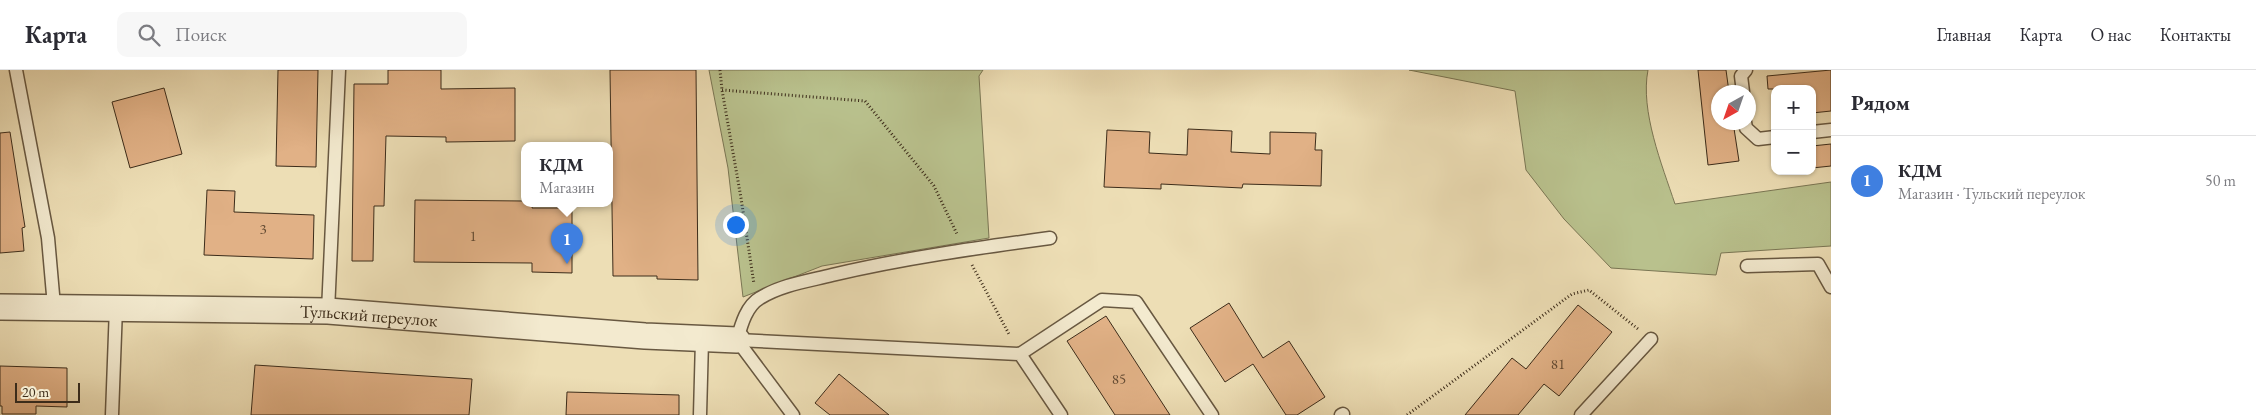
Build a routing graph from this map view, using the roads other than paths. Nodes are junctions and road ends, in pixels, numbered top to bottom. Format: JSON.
{"nodes":[{"id":1,"x":16,"y":70,"type":"edge"},
{"id":2,"x":339,"y":70,"type":"edge"},
{"id":3,"x":1746,"y":70,"type":"edge"},
{"id":4,"x":1742,"y":85,"type":"edge"},
{"id":5,"x":1748,"y":130,"type":"edge"},
{"id":6,"x":1831,"y":130,"type":"edge"},
{"id":7,"x":1816,"y":132,"type":"edge"},
{"id":8,"x":1771,"y":137,"type":"edge"},
{"id":9,"x":1050,"y":238,"type":"dead end"},
{"id":10,"x":1746,"y":266,"type":"dead end"},
{"id":11,"x":1831,"y":287,"type":"edge"},
{"id":12,"x":54,"y":306,"type":"junction"},
{"id":13,"x":0,"y":307,"type":"edge"},
{"id":14,"x":116,"y":307,"type":"junction"},
{"id":15,"x":328,"y":311,"type":"junction"},
{"id":16,"x":1651,"y":339,"type":"road end"},
{"id":17,"x":702,"y":340,"type":"junction"},
{"id":18,"x":737,"y":340,"type":"junction"},
{"id":19,"x":1020,"y":354,"type":"junction"},
{"id":20,"x":112,"y":415,"type":"edge"},
{"id":21,"x":700,"y":415,"type":"edge"},
{"id":22,"x":794,"y":415,"type":"edge"},
{"id":23,"x":1061,"y":415,"type":"edge"},
{"id":24,"x":1212,"y":415,"type":"edge"},
{"id":25,"x":1581,"y":415,"type":"edge"}],
"edges":[{"from":1,"to":12,"type":"lane"},
{"from":2,"to":15,"type":"lane"},
{"from":3,"to":4,"type":"lane"},
{"from":5,"to":8,"type":"lane"},
{"from":6,"to":7,"type":"lane"},
{"from":9,"to":18,"type":"lane"},
{"from":10,"to":11,"type":"lane"},
{"from":12,"to":13,"type":"street","name":"Тульский переулок"},
{"from":12,"to":14,"type":"street","name":"Тульский переулок"},
{"from":14,"to":15,"type":"street","name":"Тульский переулок"},
{"from":14,"to":20,"type":"lane"},
{"from":15,"to":17,"type":"street","name":"Тульский переулок"},
{"from":16,"to":25,"type":"lane"},
{"from":17,"to":18,"type":"street","name":"Тульский переулок"},
{"from":17,"to":21,"type":"lane"},
{"from":18,"to":19,"type":"lane"},
{"from":18,"to":22,"type":"lane"},
{"from":19,"to":23,"type":"lane"},
{"from":19,"to":24,"type":"lane"}]}
